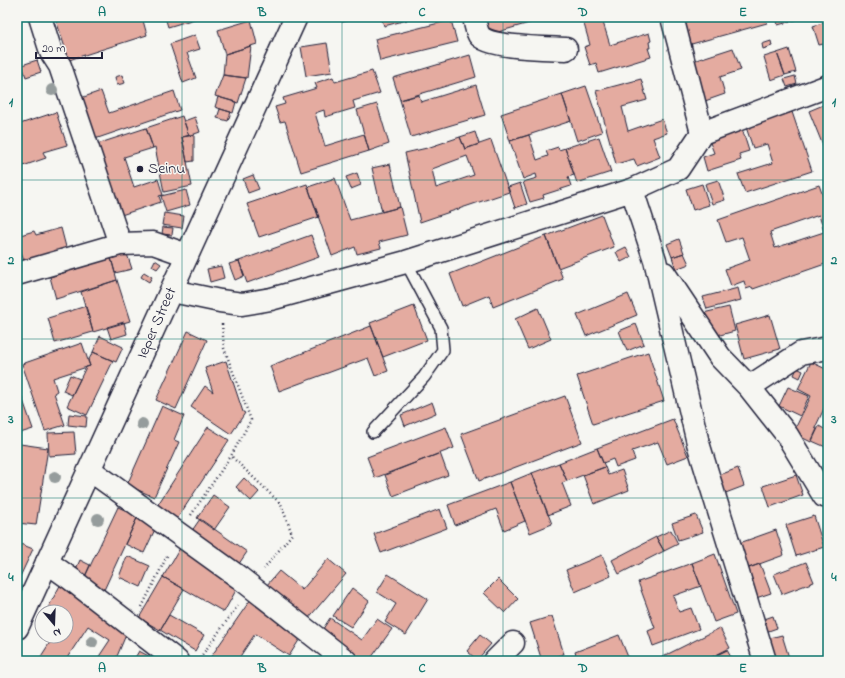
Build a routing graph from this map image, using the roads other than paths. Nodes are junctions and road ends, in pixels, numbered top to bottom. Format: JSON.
{"nodes":[{"id":1,"x":40,"y":17,"type":"edge"},
{"id":2,"x":296,"y":17,"type":"edge"},
{"id":3,"x":474,"y":17,"type":"edge"},
{"id":4,"x":672,"y":17,"type":"edge"},
{"id":5,"x":566,"y":49,"type":"dead end"},
{"id":6,"x":828,"y":86,"type":"edge"},
{"id":7,"x":702,"y":133,"type":"junction"},
{"id":8,"x":632,"y":190,"type":"junction"},
{"id":9,"x":120,"y":244,"type":"junction"},
{"id":10,"x":187,"y":255,"type":"junction"},
{"id":11,"x":655,"y":260,"type":"junction"},
{"id":12,"x":406,"y":262,"type":"junction"},
{"id":13,"x":17,"y":274,"type":"edge"},
{"id":14,"x":172,"y":290,"type":"junction"},
{"id":15,"x":828,"y":348,"type":"edge"},
{"id":16,"x":749,"y":387,"type":"junction"},
{"id":17,"x":373,"y":432,"type":"dead end"},
{"id":18,"x":90,"y":470,"type":"junction"},
{"id":19,"x":824,"y":496,"type":"dead end"},
{"id":20,"x":48,"y":562,"type":"junction"},
{"id":21,"x":17,"y":628,"type":"edge"},
{"id":22,"x":513,"y":643,"type":"dead end"},
{"id":23,"x":177,"y":661,"type":"edge"},
{"id":24,"x":346,"y":661,"type":"edge"},
{"id":25,"x":494,"y":661,"type":"edge"},
{"id":26,"x":765,"y":661,"type":"edge"}],
"edges":[{"from":1,"to":9,"type":"street"},
{"from":2,"to":10,"type":"street","name":"Ieper Street"},
{"from":3,"to":5,"type":"street"},
{"from":4,"to":7,"type":"street"},
{"from":6,"to":7,"type":"street"},
{"from":7,"to":8,"type":"street"},
{"from":8,"to":11,"type":"street"},
{"from":8,"to":12,"type":"street"},
{"from":9,"to":10,"type":"street"},
{"from":9,"to":13,"type":"street"},
{"from":10,"to":14,"type":"street","name":"Ieper Street"},
{"from":11,"to":16,"type":"street"},
{"from":11,"to":26,"type":"street"},
{"from":12,"to":14,"type":"street"},
{"from":12,"to":17,"type":"lane"},
{"from":14,"to":18,"type":"street","name":"Ieper Street"},
{"from":15,"to":16,"type":"street"},
{"from":16,"to":19,"type":"street"},
{"from":18,"to":20,"type":"street","name":"Ieper Street"},
{"from":18,"to":24,"type":"street"},
{"from":20,"to":21,"type":"street","name":"Ieper Street"},
{"from":20,"to":23,"type":"street"},
{"from":22,"to":25,"type":"street"}]}
